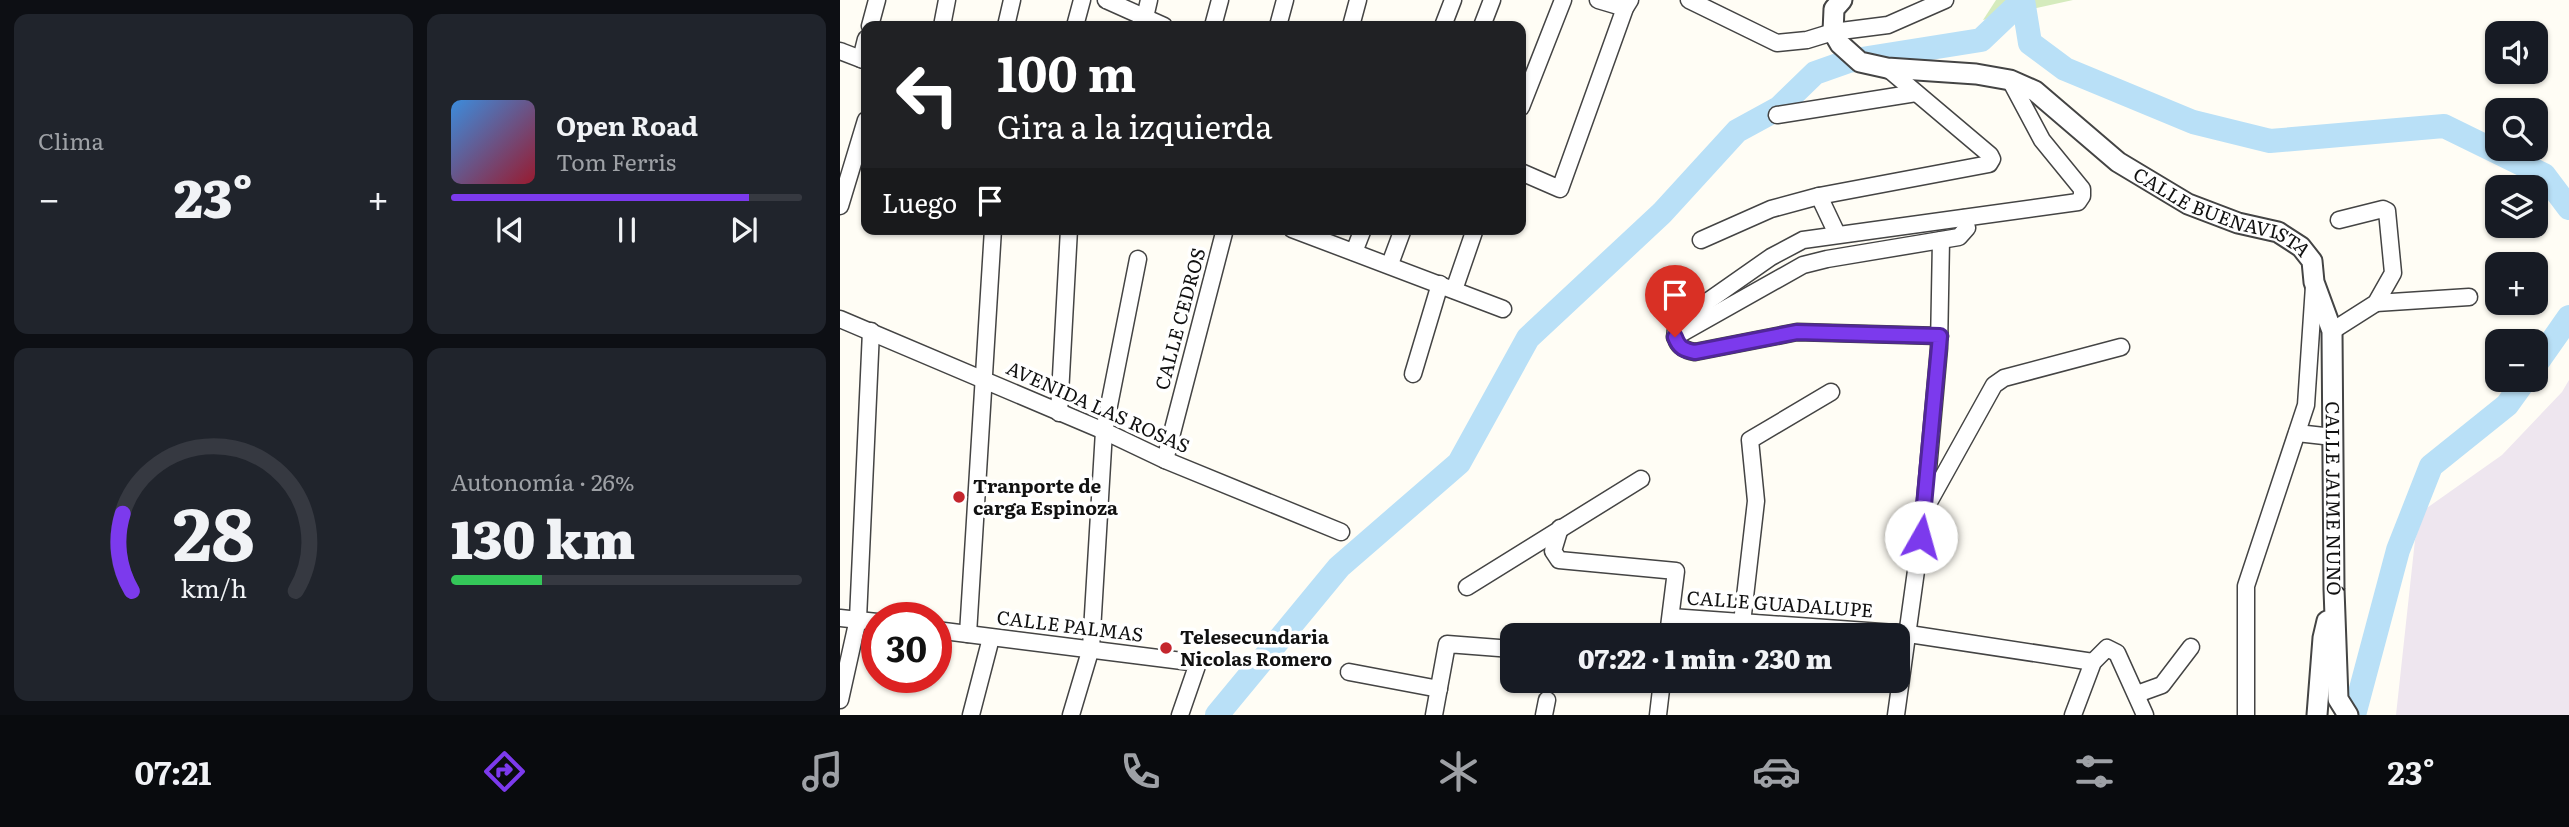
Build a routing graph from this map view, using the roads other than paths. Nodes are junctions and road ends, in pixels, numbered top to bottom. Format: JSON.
{"nodes":[{"id":1,"x":877,"y":0,"type":"edge"},
{"id":2,"x":947,"y":0,"type":"edge"},
{"id":3,"x":1012,"y":0,"type":"edge"},
{"id":4,"x":1082,"y":0,"type":"edge"},
{"id":5,"x":1106,"y":0,"type":"edge"},
{"id":6,"x":1149,"y":0,"type":"edge"},
{"id":7,"x":1220,"y":0,"type":"edge"},
{"id":8,"x":1285,"y":0,"type":"edge"},
{"id":9,"x":1358,"y":0,"type":"edge"},
{"id":10,"x":1453,"y":0,"type":"edge"},
{"id":11,"x":1492,"y":0,"type":"edge"},
{"id":12,"x":1563,"y":0,"type":"edge"},
{"id":13,"x":1598,"y":0,"type":"edge"},
{"id":14,"x":1689,"y":0,"type":"edge"},
{"id":15,"x":1842,"y":0,"type":"edge"},
{"id":16,"x":1945,"y":0,"type":"edge"},
{"id":17,"x":1627,"y":4,"type":"edge"},
{"id":18,"x":871,"y":21,"type":"edge"},
{"id":19,"x":943,"y":21,"type":"edge"},
{"id":20,"x":1007,"y":21,"type":"edge"},
{"id":21,"x":1076,"y":21,"type":"edge"},
{"id":22,"x":1142,"y":21,"type":"edge"},
{"id":23,"x":1144,"y":21,"type":"edge"},
{"id":24,"x":1214,"y":21,"type":"edge"},
{"id":25,"x":1279,"y":21,"type":"edge"},
{"id":26,"x":1352,"y":21,"type":"edge"},
{"id":27,"x":1445,"y":21,"type":"edge"},
{"id":28,"x":1484,"y":21,"type":"edge"},
{"id":29,"x":1838,"y":39,"type":"junction"},
{"id":30,"x":840,"y":51,"type":"edge"},
{"id":31,"x":861,"y":59,"type":"edge"},
{"id":32,"x":1886,"y":68,"type":"junction"},
{"id":33,"x":2010,"y":80,"type":"junction"},
{"id":34,"x":1916,"y":93,"type":"junction"},
{"id":35,"x":1526,"y":94,"type":"edge"},
{"id":36,"x":1777,"y":115,"type":"dead end"},
{"id":37,"x":861,"y":137,"type":"edge"},
{"id":38,"x":1526,"y":174,"type":"edge"},
{"id":39,"x":1819,"y":196,"type":"junction"},
{"id":40,"x":840,"y":206,"type":"edge"},
{"id":41,"x":1964,"y":218,"type":"junction"},
{"id":42,"x":2339,"y":220,"type":"dead end"},
{"id":43,"x":1837,"y":234,"type":"junction"},
{"id":44,"x":993,"y":235,"type":"edge"},
{"id":45,"x":1069,"y":235,"type":"edge"},
{"id":46,"x":1224,"y":235,"type":"edge"},
{"id":47,"x":1308,"y":235,"type":"edge"},
{"id":48,"x":1361,"y":235,"type":"edge"},
{"id":49,"x":1401,"y":235,"type":"edge"},
{"id":50,"x":1472,"y":235,"type":"edge"},
{"id":51,"x":1701,"y":240,"type":"dead end"},
{"id":52,"x":1941,"y":240,"type":"junction"},
{"id":53,"x":1354,"y":252,"type":"junction"},
{"id":54,"x":1138,"y":259,"type":"dead end"},
{"id":55,"x":1390,"y":264,"type":"junction"},
{"id":56,"x":2314,"y":282,"type":"junction"},
{"id":57,"x":1447,"y":287,"type":"junction"},
{"id":58,"x":2469,"y":297,"type":"dead end"},
{"id":59,"x":2376,"y":303,"type":"junction"},
{"id":60,"x":1503,"y":309,"type":"dead end"},
{"id":61,"x":840,"y":319,"type":"edge"},
{"id":62,"x":871,"y":331,"type":"junction"},
{"id":63,"x":2332,"y":331,"type":"junction"},
{"id":64,"x":1675,"y":337,"type":"junction"},
{"id":65,"x":1940,"y":342,"type":"junction"},
{"id":66,"x":2120,"y":347,"type":"dead end"},
{"id":67,"x":1413,"y":374,"type":"dead end"},
{"id":68,"x":982,"y":380,"type":"junction"},
{"id":69,"x":1831,"y":391,"type":"dead end"},
{"id":70,"x":1059,"y":413,"type":"junction"},
{"id":71,"x":1104,"y":431,"type":"junction"},
{"id":72,"x":2297,"y":433,"type":"junction"},
{"id":73,"x":2333,"y":438,"type":"junction"},
{"id":74,"x":1165,"y":460,"type":"junction"},
{"id":75,"x":1641,"y":479,"type":"dead end"},
{"id":76,"x":1924,"y":513,"type":"junction"},
{"id":77,"x":1560,"y":528,"type":"junction"},
{"id":78,"x":1341,"y":532,"type":"dead end"},
{"id":79,"x":1467,"y":587,"type":"dead end"},
{"id":80,"x":2334,"y":589,"type":"junction"},
{"id":81,"x":1671,"y":617,"type":"junction"},
{"id":82,"x":840,"y":618,"type":"edge"},
{"id":83,"x":858,"y":619,"type":"junction"},
{"id":84,"x":861,"y":619,"type":"edge"},
{"id":85,"x":1670,"y":623,"type":"edge"},
{"id":86,"x":1742,"y":623,"type":"joint"},
{"id":87,"x":1910,"y":626,"type":"edge"},
{"id":88,"x":952,"y":632,"type":"edge"},
{"id":89,"x":968,"y":634,"type":"junction"},
{"id":90,"x":1910,"y":634,"type":"edge"},
{"id":91,"x":991,"y":638,"type":"junction"},
{"id":92,"x":2191,"y":647,"type":"dead end"},
{"id":93,"x":1091,"y":648,"type":"junction"},
{"id":94,"x":1500,"y":648,"type":"edge"},
{"id":95,"x":2093,"y":662,"type":"junction"},
{"id":96,"x":1349,"y":672,"type":"dead end"},
{"id":97,"x":1438,"y":689,"type":"junction"},
{"id":98,"x":1661,"y":693,"type":"edge"},
{"id":99,"x":1900,"y":693,"type":"edge"},
{"id":100,"x":2137,"y":694,"type":"junction"},
{"id":101,"x":840,"y":700,"type":"edge"},
{"id":102,"x":2343,"y":707,"type":"edge"},
{"id":103,"x":971,"y":715,"type":"edge"},
{"id":104,"x":1071,"y":715,"type":"edge"},
{"id":105,"x":1180,"y":715,"type":"edge"},
{"id":106,"x":1434,"y":715,"type":"edge"},
{"id":107,"x":1658,"y":715,"type":"edge"},
{"id":108,"x":1896,"y":715,"type":"edge"},
{"id":109,"x":2073,"y":715,"type":"edge"},
{"id":110,"x":2145,"y":715,"type":"edge"},
{"id":111,"x":2246,"y":715,"type":"edge"},
{"id":112,"x":2317,"y":715,"type":"edge"}],
"edges":[{"from":1,"to":18,"type":"street"},
{"from":2,"to":19,"type":"street"},
{"from":3,"to":20,"type":"street"},
{"from":4,"to":21,"type":"street"},
{"from":5,"to":22,"type":"street"},
{"from":6,"to":23,"type":"street"},
{"from":7,"to":24,"type":"street"},
{"from":8,"to":25,"type":"street"},
{"from":9,"to":26,"type":"street"},
{"from":10,"to":27,"type":"street"},
{"from":11,"to":28,"type":"street"},
{"from":12,"to":35,"type":"street"},
{"from":13,"to":17,"type":"street"},
{"from":14,"to":29,"type":"street"},
{"from":15,"to":29,"type":"street"},
{"from":16,"to":29,"type":"street"},
{"from":17,"to":38,"type":"street"},
{"from":29,"to":32,"type":"street","name":"CALLE BUENAVISTA"},
{"from":30,"to":31,"type":"street"},
{"from":32,"to":33,"type":"street","name":"CALLE BUENAVISTA"},
{"from":32,"to":34,"type":"street"},
{"from":33,"to":41,"type":"street"},
{"from":33,"to":56,"type":"street","name":"CALLE BUENAVISTA"},
{"from":34,"to":36,"type":"street"},
{"from":34,"to":39,"type":"street"},
{"from":37,"to":40,"type":"street"},
{"from":39,"to":43,"type":"street"},
{"from":39,"to":51,"type":"street"},
{"from":41,"to":43,"type":"street"},
{"from":41,"to":52,"type":"street"},
{"from":42,"to":59,"type":"street"},
{"from":43,"to":64,"type":"street"},
{"from":44,"to":68,"type":"street"},
{"from":45,"to":70,"type":"street"},
{"from":46,"to":74,"type":"street","name":"CALLE CEDROS"},
{"from":47,"to":53,"type":"street"},
{"from":48,"to":53,"type":"street"},
{"from":49,"to":55,"type":"street"},
{"from":50,"to":57,"type":"street"},
{"from":52,"to":64,"type":"street"},
{"from":52,"to":65,"type":"street"},
{"from":53,"to":55,"type":"street"},
{"from":54,"to":71,"type":"street"},
{"from":55,"to":57,"type":"street"},
{"from":56,"to":63,"type":"street","name":"CALLE JAIME NUNÓ"},
{"from":56,"to":72,"type":"street","name":"CALLE BUENAVISTA"},
{"from":57,"to":60,"type":"street"},
{"from":57,"to":67,"type":"street"},
{"from":58,"to":59,"type":"street"},
{"from":59,"to":63,"type":"street"},
{"from":61,"to":62,"type":"street","name":"AVENIDA LAS ROSAS"},
{"from":62,"to":68,"type":"street","name":"AVENIDA LAS ROSAS"},
{"from":62,"to":83,"type":"street"},
{"from":63,"to":73,"type":"street","name":"CALLE JAIME NUNÓ"},
{"from":64,"to":65,"type":"street"},
{"from":65,"to":76,"type":"street"},
{"from":66,"to":76,"type":"street"},
{"from":68,"to":70,"type":"street","name":"AVENIDA LAS ROSAS"},
{"from":68,"to":89,"type":"street"},
{"from":69,"to":86,"type":"street"},
{"from":70,"to":71,"type":"street","name":"AVENIDA LAS ROSAS"},
{"from":71,"to":74,"type":"street","name":"AVENIDA LAS ROSAS"},
{"from":71,"to":93,"type":"street"},
{"from":72,"to":73,"type":"street"},
{"from":72,"to":111,"type":"street","name":"CALLE BUENAVISTA"},
{"from":73,"to":80,"type":"street","name":"CALLE JAIME NUNÓ"},
{"from":74,"to":78,"type":"street","name":"AVENIDA LAS ROSAS"},
{"from":75,"to":77,"type":"street"},
{"from":76,"to":87,"type":"street"},
{"from":77,"to":79,"type":"street"},
{"from":77,"to":81,"type":"street"},
{"from":80,"to":102,"type":"street","name":"CALLE JAIME NUNÓ"},
{"from":80,"to":112,"type":"street"},
{"from":81,"to":85,"type":"street"},
{"from":81,"to":86,"type":"street","name":"CALLE GUADALUPE"},
{"from":82,"to":83,"type":"street"},
{"from":83,"to":84,"type":"street"},
{"from":83,"to":101,"type":"street"},
{"from":88,"to":89,"type":"street","name":"CALLE PALMAS"},
{"from":89,"to":91,"type":"street","name":"CALLE PALMAS"},
{"from":90,"to":95,"type":"street","name":"CALLE GUADALUPE"},
{"from":91,"to":93,"type":"street","name":"CALLE PALMAS"},
{"from":91,"to":103,"type":"street"},
{"from":92,"to":100,"type":"street"},
{"from":93,"to":104,"type":"street"},
{"from":93,"to":105,"type":"street","name":"CALLE PALMAS"},
{"from":94,"to":97,"type":"street"},
{"from":95,"to":100,"type":"street"},
{"from":95,"to":109,"type":"street"},
{"from":96,"to":97,"type":"street"},
{"from":97,"to":106,"type":"street"},
{"from":98,"to":107,"type":"street"},
{"from":99,"to":108,"type":"street"},
{"from":100,"to":110,"type":"street"}]}
